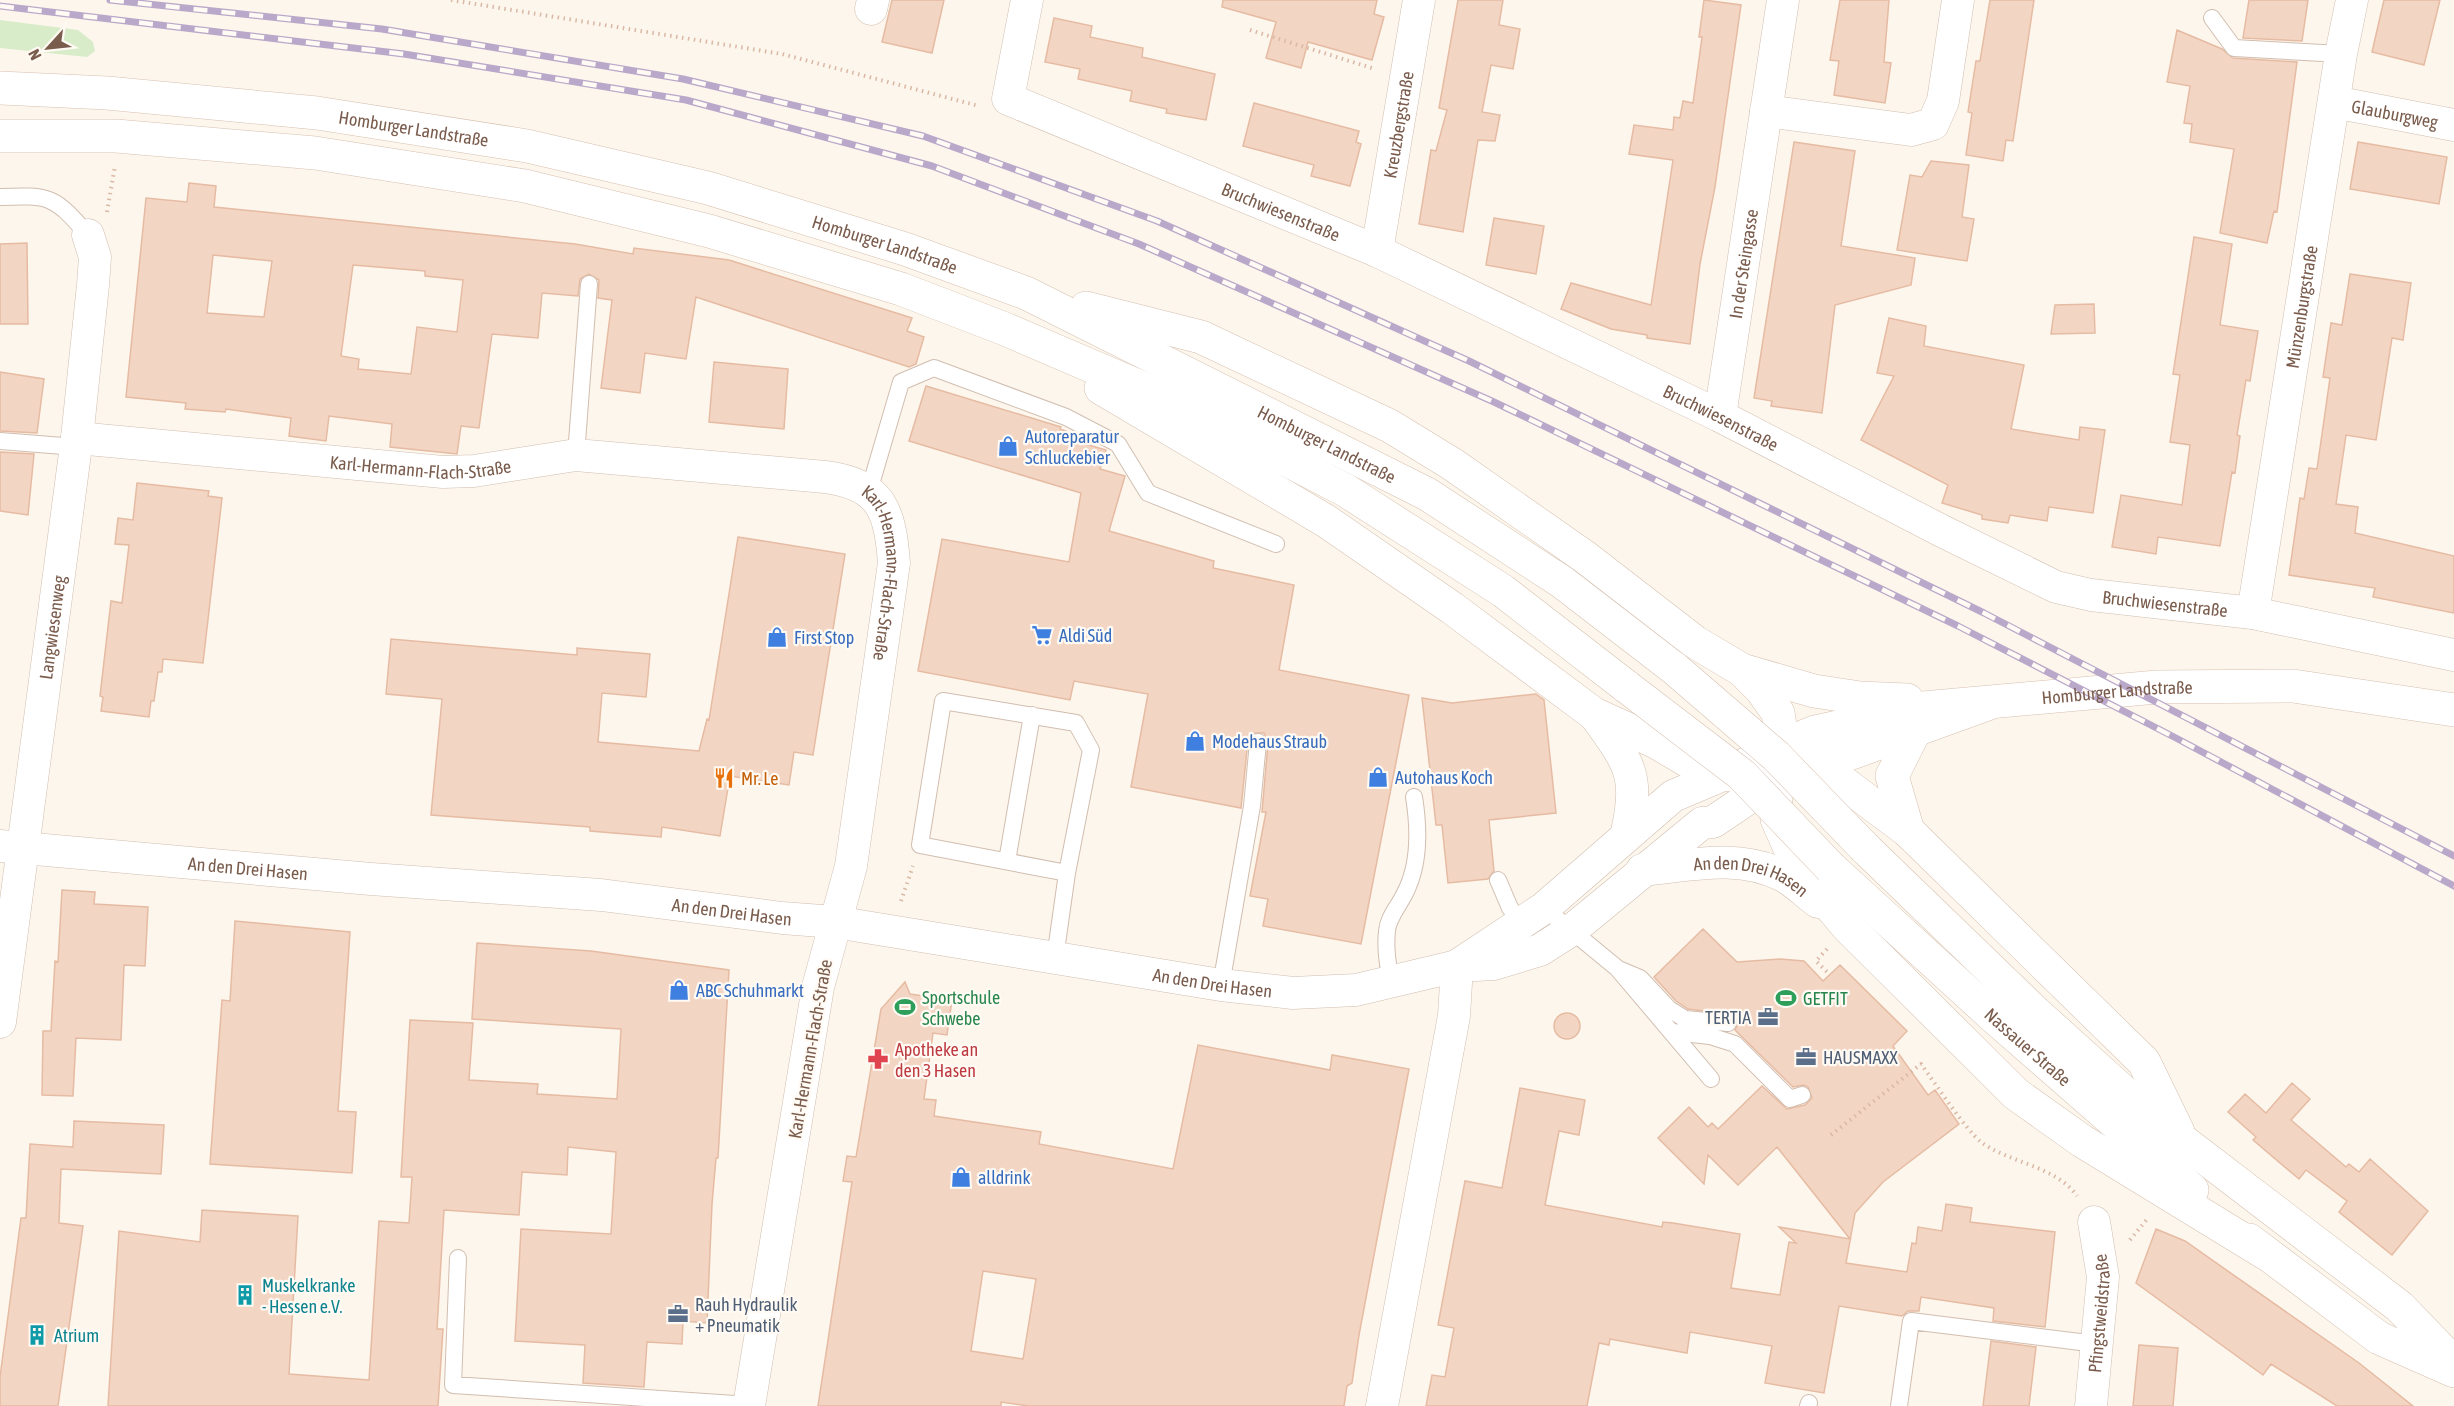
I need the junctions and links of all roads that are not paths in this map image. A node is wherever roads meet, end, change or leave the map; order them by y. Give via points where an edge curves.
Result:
1 (1027, 0) edge
2 (1419, 0) edge
3 (1783, 0) edge
4 (1958, 0) edge
5 (2352, 0) edge
6 (2212, 18) dead end
7 (2341, 54) junction
8 (0, 88) edge
9 (2334, 102) junction
10 (1766, 111) junction
11 (2454, 125) edge
12 (0, 136) edge
13 (0, 196) edge
14 (88, 235) joint
15 (1377, 251) junction
16 (589, 284) dead end
17 (1026, 293) junction
18 (1005, 329) junction
19 (1720, 416) junction
20 (0, 441) edge
21 (77, 443) junction
22 (576, 455) junction
23 (869, 491) junction
24 (1276, 544) dead end
25 (2253, 613) junction
26 (2454, 654) edge
27 (1675, 669) joint
28 (1742, 670) junction
29 (1628, 687) joint
30 (1990, 703) junction
31 (2454, 710) edge
32 (1594, 714) junction
33 (1032, 715) junction
34 (1914, 732) junction
35 (1257, 742) dead end
36 (1783, 745) junction
37 (1823, 762) junction
38 (1725, 774) junction
39 (1774, 782) junction
40 (1414, 797) dead end
41 (1908, 831) junction
42 (1626, 836) junction
43 (12, 847) edge
44 (1007, 861) junction
45 (1642, 870) junction
46 (1068, 873) junction
47 (1498, 880) dead end
48 (1533, 916) junction
49 (835, 922) junction
50 (1572, 929) junction
51 (1841, 934) junction
52 (4, 942) edge
53 (1540, 950) junction
54 (1055, 957) junction
55 (1457, 966) junction
56 (1617, 968) junction
57 (1391, 982) junction
58 (1221, 985) junction
59 (0, 1022) edge
60 (1728, 1023) dead end
61 (1674, 1032) junction
62 (1711, 1078) dead end
63 (1802, 1095) dead end
64 (2183, 1141) junction
65 (2094, 1222) road end
66 (2265, 1253) junction
67 (458, 1258) dead end
68 (2096, 1344) junction
69 (2454, 1363) edge
70 (2454, 1371) edge
71 (749, 1405) edge
72 (1383, 1406) edge
73 (1899, 1406) edge
74 (2091, 1406) edge

1 - 15 street, Bruchwiesenstraße via 1008,99
2 - 15 street, Kreuzbergstraße
3 - 10 street, In der Steingasse
4 - 10 street via 1943,101 1933,124 1911,130
5 - 7 street, Münzenburgstraße
6 - 7 lane via 2234,48
7 - 9 street, Münzenburgstraße
8 - 17 main road, Homburger Landstraße via 107,93 317,113 527,146 708,188 905,249
9 - 11 street, Glauburgweg
9 - 25 street, Münzenburgstraße
10 - 19 street, In der Steingasse
12 - 18 main road, Homburger Landstraße via 116,136 315,153 525,186 720,234 901,289
13 - 14 lane via 42,195 66,210
14 - 21 street, Langwiesenweg via 95,257
15 - 19 street, Bruchwiesenstraße
16 - 22 lane
17 - 27 main road, Homburger Landstraße via 1427,494 1563,582
17 - 28 main road via 1201,337 1390,426 1452,464 1585,557 1695,642
18 - 29 main road, Homburger Landstraße via 1175,402 1345,490 1503,591
18 - 32 main road via 1326,521 1452,608
19 - 25 street, Bruchwiesenstraße via 2056,587 2091,595
20 - 21 lane
21 - 22 street, Karl-Hermann-Flach-Straße via 443,472
21 - 43 street, Langwiesenweg
22 - 23 street, Karl-Hermann-Flach-Straße via 850,480
23 - 24 lane via 901,382 934,368 1066,417 1118,444 1149,493
23 - 49 street, Karl-Hermann-Flach-Straße via 886,512 894,563 851,866
25 - 26 street, Bruchwiesenstraße
27 - 64 main road, Nassauer Straße, bridge via 1776,756 2036,1013
28 - 30 main road via 1814,691 1860,698
28 - 36 main road via 1778,713
29 - 66 main road, Nassauer Straße, bridge via 1742,776 1831,868 2011,1032
30 - 31 main road, Homburger Landstraße via 2157,687 2293,686
30 - 34 main road
30 - 36 main road, Homburger Landstraße via 1923,708 1815,732
32 - 38 main road via 1695,765
32 - 42 street via 1626,759 1631,778 1634,802
33 - 44 lane
33 - 44 lane via 943,701 920,845
33 - 46 lane via 1076,723 1091,750
34 - 37 main road
34 - 41 main road via 1892,776
35 - 58 lane via 1252,806
36 - 37 main road
36 - 38 street, An den Drei Hasen
36 - 39 main road
37 - 39 main road
37 - 41 main road via 1841,781
38 - 39 main road
38 - 42 street, An den Drei Hasen via 1673,796
39 - 45 street, An den Drei Hasen via 1713,822 1702,823
39 - 51 main road via 1777,819 1799,869
40 - 57 lane via 1418,846 1406,892 1387,929 1386,958
41 - 64 main road via 2144,1062
42 - 48 street, An den Drei Hasen
43 - 49 street, An den Drei Hasen via 601,895
43 - 52 street, Langwiesenweg
44 - 46 lane
45 - 50 street, An den Drei Hasen
45 - 51 street, An den Drei Hasen via 1723,861 1755,864 1786,877
46 - 54 lane
47 - 48 lane via 1510,908
48 - 50 lane
48 - 53 lane
48 - 55 street, An den Drei Hasen
49 - 54 street, An den Drei Hasen
49 - 71 street, Karl-Hermann-Flach-Straße via 818,987
50 - 53 street, An den Drei Hasen
50 - 56 lane
51 - 66 main road via 2016,1094 2082,1141
52 - 59 street, Langwiesenweg
53 - 55 street, An den Drei Hasen via 1494,964
54 - 58 street, An den Drei Hasen
55 - 57 street, An den Drei Hasen
55 - 72 street via 1454,1016
56 - 60 lane via 1640,978 1669,1009 1685,1019
56 - 61 lane
57 - 58 street, An den Drei Hasen via 1356,990 1293,993
61 - 62 lane
61 - 63 lane via 1710,1036 1735,1044 1790,1099
64 - 69 main road, Nassauer Straße via 2400,1307
65 - 68 street, Pfingstweidstraße via 2103,1277
66 - 70 main road, Nassauer Straße via 2379,1338
67 - 71 lane via 453,1385
68 - 73 lane via 1911,1321
68 - 74 street, Pfingstweidstraße

